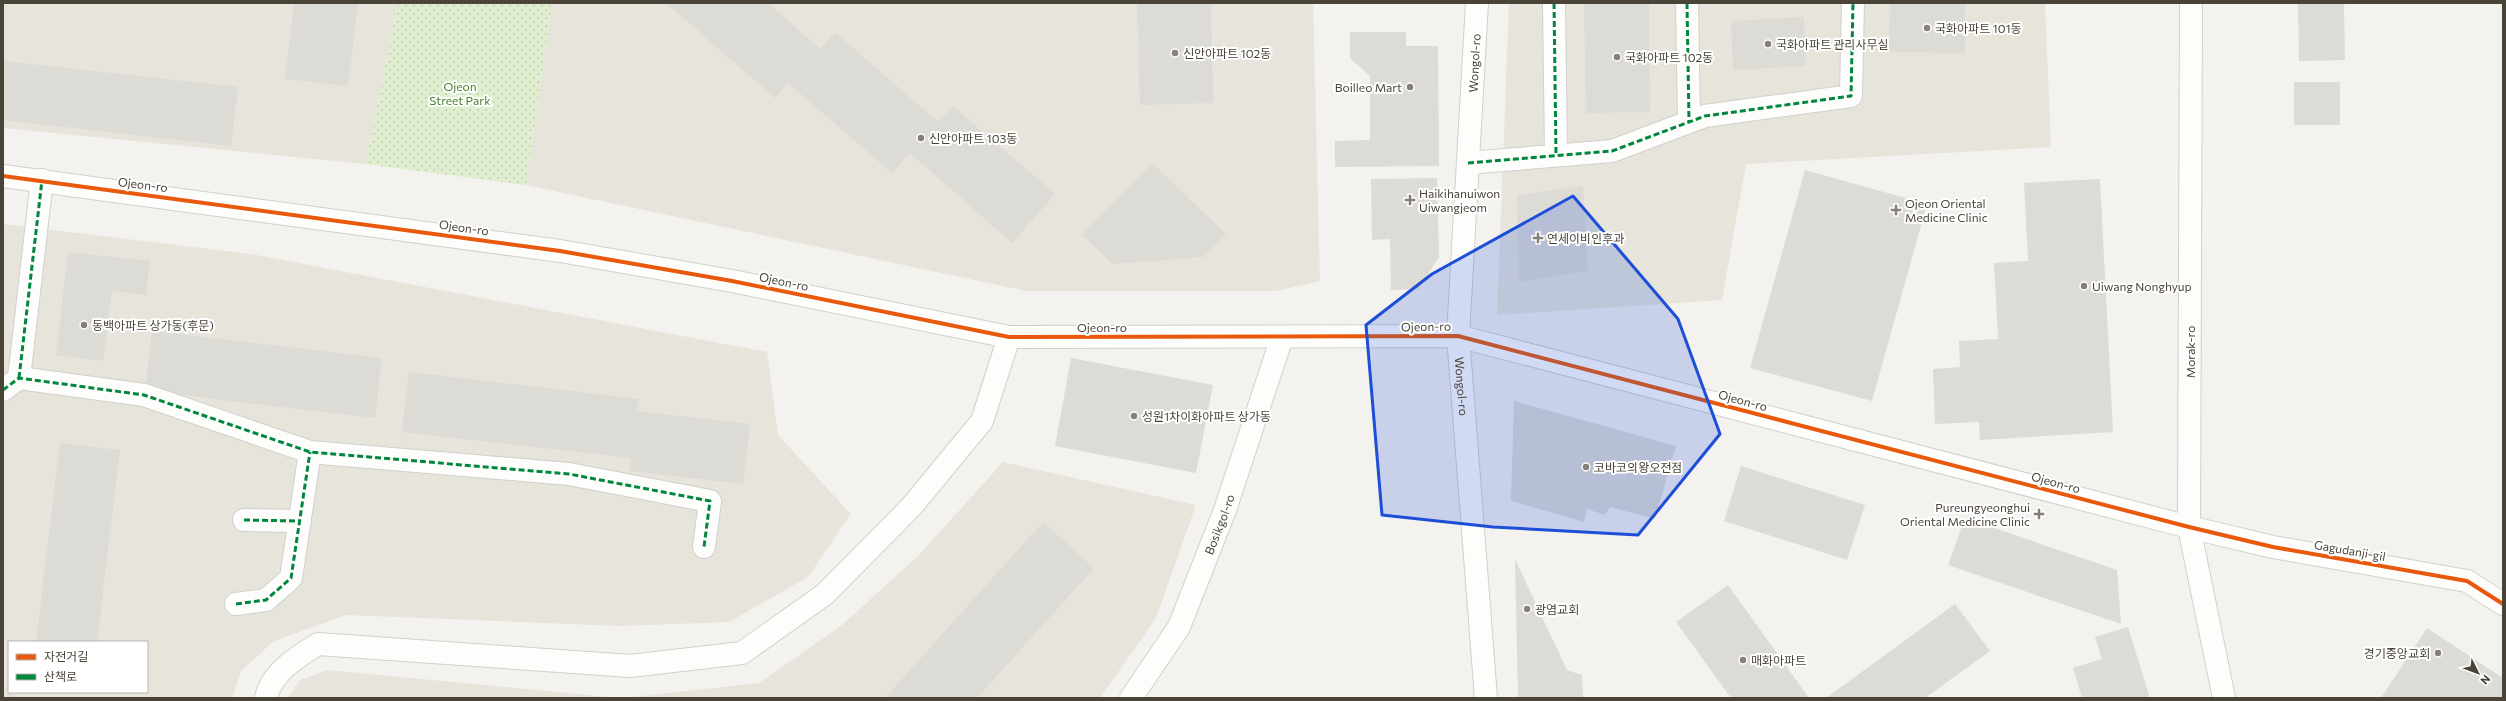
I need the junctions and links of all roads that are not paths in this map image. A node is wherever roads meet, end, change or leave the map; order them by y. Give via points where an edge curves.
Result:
1 (1477, 3) edge
2 (1554, 3) edge
3 (1687, 3) edge
4 (1853, 3) edge
5 (2191, 3) edge
6 (1689, 121) junction
7 (1556, 155) junction
8 (1468, 163) junction
9 (3, 176) edge
10 (42, 180) junction
11 (1458, 336) junction
12 (1009, 337) junction
13 (1282, 337) junction
14 (11, 384) edge
15 (310, 452) junction
16 (244, 520) dead end
17 (300, 521) junction
18 (2189, 527) junction
19 (704, 547) dead end
20 (236, 604) dead end
21 (2503, 604) edge
22 (266, 698) edge
23 (1130, 698) edge
24 (1486, 698) edge
25 (2224, 698) edge

1 - 8 street, Wongol-ro
2 - 7 street
3 - 6 street
4 - 6 street via 1851,96 1705,116
5 - 18 street, Morak-ro
6 - 7 street via 1612,151
7 - 8 street
8 - 11 street, Wongol-ro
9 - 10 street, Ojeon-ro
10 - 12 street, Ojeon-ro via 560,251 732,281
10 - 14 street
11 - 13 street, Ojeon-ro
11 - 18 street, Ojeon-ro
11 - 24 street, Wongol-ro
12 - 13 street, Ojeon-ro
12 - 22 street via 982,421 912,506 824,594 742,653 630,666 318,644 293,659 268,686
13 - 23 street, Bosikgol-ro via 1225,510 1179,627
14 - 15 street via 144,395
15 - 17 street
15 - 19 street via 569,474 710,501
16 - 17 street
17 - 20 street via 291,578 266,600
18 - 21 street, Gagudanji-gil via 2273,547 2467,581
18 - 25 street, Morak-ro

